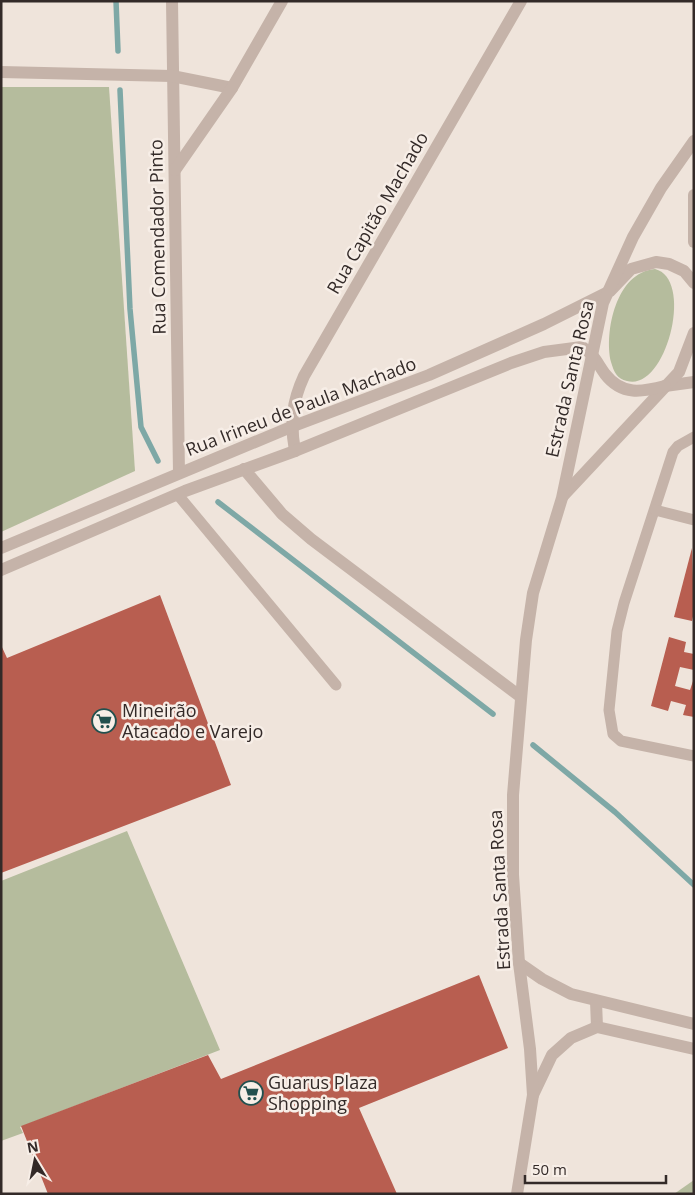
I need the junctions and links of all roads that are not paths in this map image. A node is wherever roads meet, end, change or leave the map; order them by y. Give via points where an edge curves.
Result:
1 (172, 1) edge
2 (282, 1) edge
3 (521, 1) edge
4 (1, 72) edge
5 (172, 76) junction
6 (232, 88) junction
7 (694, 141) edge
8 (175, 170) junction
9 (694, 195) edge
10 (694, 242) edge
11 (694, 283) edge
12 (610, 291) junction
13 (694, 334) edge
14 (594, 355) junction
15 (694, 382) edge
16 (666, 386) junction
17 (291, 427) junction
18 (694, 437) edge
19 (295, 451) junction
20 (244, 469) junction
21 (179, 473) junction
22 (178, 495) junction
23 (562, 498) junction
24 (654, 510) junction
25 (694, 520) edge
26 (1, 548) edge
27 (1, 570) edge
28 (336, 685) dead end
29 (522, 697) junction
30 (694, 756) edge
31 (520, 963) junction
32 (596, 1001) junction
33 (694, 1024) edge
34 (597, 1027) junction
35 (694, 1049) edge
36 (533, 1095) junction
37 (517, 1194) edge

1 - 5 street, Rua Comendador Pinto
2 - 6 street
3 - 17 street, Rua Capitão Machado via 304,376 293,403
4 - 5 street
5 - 6 street
5 - 8 street, Rua Comendador Pinto
6 - 8 street
7 - 12 street, Estrada Santa Rosa via 661,188 633,237
8 - 21 street, Rua Comendador Pinto
9 - 10 street
11 - 12 street via 684,271 656,262 631,269
12 - 14 street, Estrada Santa Rosa via 603,302
12 - 17 street, Rua Irineu de Paula Machado via 429,375
13 - 16 street, Estrada Santa Rosa via 679,372
14 - 16 street via 606,375 627,391 640,392
14 - 19 street, Rua Irineu de Paula Machado via 577,347 544,352
14 - 23 street, Estrada Santa Rosa
15 - 16 street
16 - 23 street, Estrada Santa Rosa
17 - 19 street, Rua Capitão Machado
17 - 21 street, Rua Irineu de Paula Machado
18 - 24 lane via 673,452
19 - 20 street, Rua Irineu de Paula Machado
20 - 22 street, Rua Irineu de Paula Machado
20 - 29 street via 282,514 311,539
21 - 26 street, Rua Irineu de Paula Machado
22 - 27 street, Rua Irineu de Paula Machado
22 - 28 lane
23 - 29 street, Estrada Santa Rosa via 533,593
24 - 25 lane
24 - 30 lane via 617,631 610,724 613,734 621,741
29 - 31 street, Estrada Santa Rosa via 513,795 513,875
31 - 32 street via 542,980 571,994
31 - 36 street, Estrada Santa Rosa
32 - 33 street
32 - 34 street
34 - 35 street
34 - 36 street via 571,1038 552,1055
36 - 37 street, Estrada Santa Rosa

